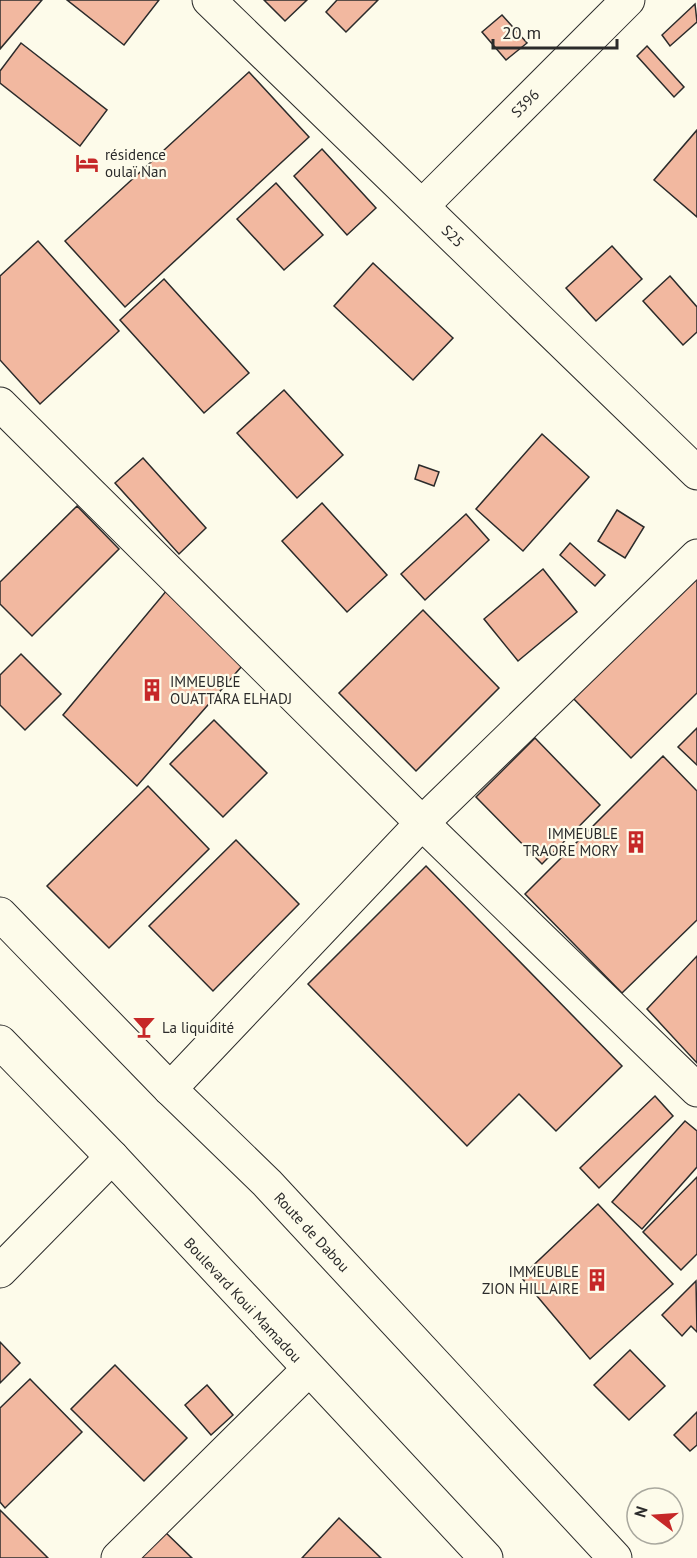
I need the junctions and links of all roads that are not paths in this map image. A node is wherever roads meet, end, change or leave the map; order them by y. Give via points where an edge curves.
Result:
1 (209, 0) edge
2 (627, 0) edge
3 (422, 206) junction
4 (0, 404) edge
5 (697, 473) edge
6 (697, 556) edge
7 (422, 823) junction
8 (0, 914) edge
9 (0, 1042) edge
10 (170, 1089) junction
11 (697, 1090) edge
12 (112, 1157) junction
13 (0, 1271) edge
14 (308, 1370) junction
15 (118, 1558) edge
16 (486, 1558) edge
17 (615, 1558) edge

1 - 3 street, S25
2 - 3 street, S396
3 - 5 street, S25
4 - 7 street
6 - 7 street
7 - 10 street
7 - 11 street
8 - 10 street, Route de Dabou
9 - 12 street, Boulevard Koui Mamadou
10 - 17 street, Route de Dabou via 267,1183
12 - 13 street
12 - 14 street, Boulevard Koui Mamadou
14 - 15 street
14 - 16 street, Boulevard Koui Mamadou

